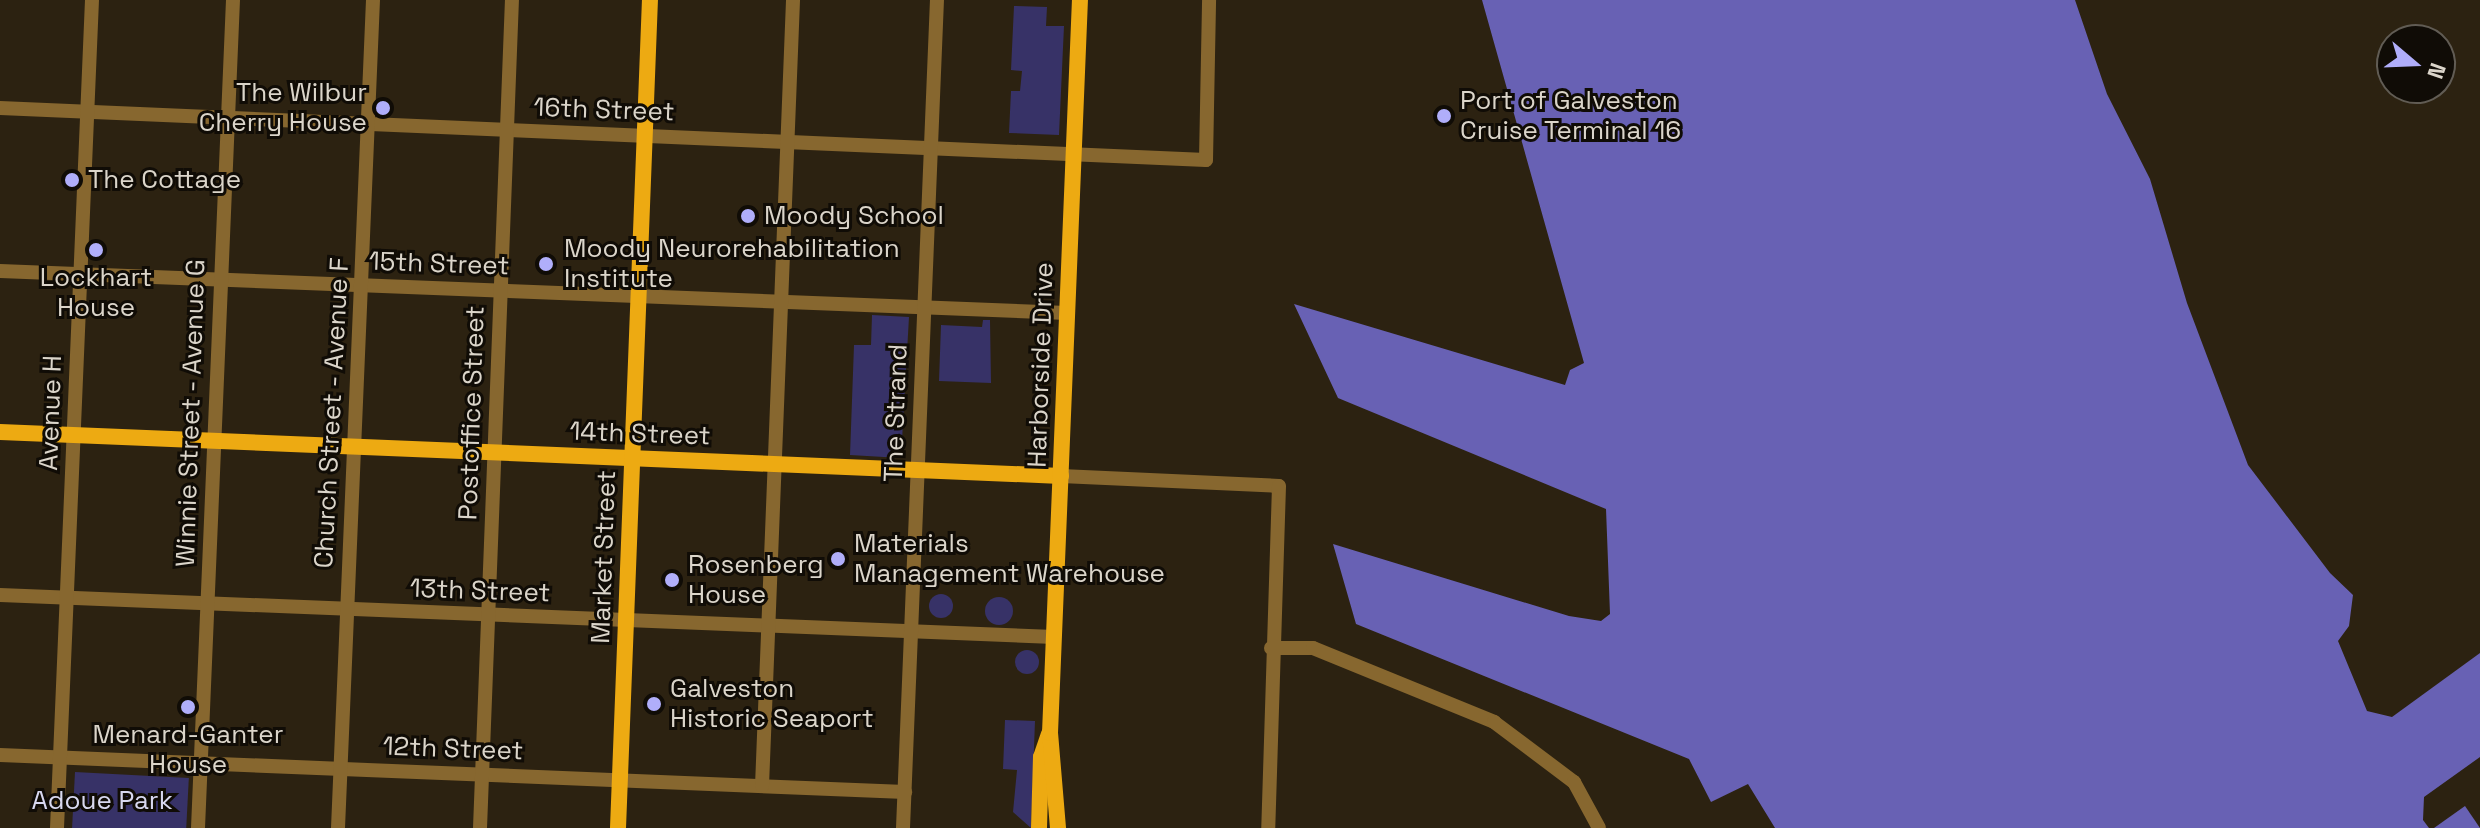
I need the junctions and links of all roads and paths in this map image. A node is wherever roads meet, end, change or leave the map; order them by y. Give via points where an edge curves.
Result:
1 (92, 0) edge
2 (233, 0) edge
3 (373, 0) edge
4 (512, 0) edge
5 (650, 0) edge
6 (793, 0) edge
7 (937, 0) edge
8 (1080, 0) edge
9 (1209, 0) edge
10 (0, 108) edge
11 (88, 112) junction
12 (228, 118) junction
13 (368, 123) junction
14 (509, 130) junction
15 (644, 135) junction
16 (787, 141) junction
17 (931, 147) junction
18 (1074, 154) junction
19 (0, 271) edge
20 (80, 274) junction
21 (221, 279) junction
22 (363, 285) junction
23 (501, 291) junction
24 (638, 296) junction
25 (782, 301) junction
26 (925, 307) junction
27 (1067, 313) junction
28 (0, 432) edge
29 (74, 435) junction
30 (214, 441) junction
31 (354, 447) junction
32 (494, 452) junction
33 (632, 457) junction
34 (775, 463) junction
35 (918, 469) junction
36 (1061, 476) junction
37 (0, 595) edge
38 (67, 598) junction
39 (207, 604) junction
40 (347, 610) junction
41 (489, 612) junction
42 (626, 621) junction
43 (769, 626) junction
44 (911, 631) junction
45 (1054, 637) junction
46 (1271, 648) junction
47 (1050, 733) junction
48 (0, 755) edge
49 (61, 758) junction
50 (201, 763) junction
51 (341, 769) junction
52 (482, 775) junction
53 (619, 780) junction
54 (762, 786) junction
55 (905, 792) junction
56 (57, 828) edge
57 (198, 828) edge
58 (338, 828) edge
59 (480, 828) edge
60 (618, 828) edge
61 (903, 828) edge
62 (1039, 828) edge
63 (1058, 828) edge
64 (1268, 828) edge
65 (1599, 828) edge

1 - 11 street, Avenue H
2 - 12 street, Winnie Street - Avenue G
3 - 13 street, Church Street - Avenue F
4 - 14 street, Postoffice Street
5 - 15 main road, Market Street
6 - 16 street
7 - 17 street, The Strand
8 - 18 main road, Harborside Drive
9 - 18 street, 16th Street via 1206,160
10 - 11 street, 16th Street
11 - 12 street, 16th Street
11 - 20 street, Avenue H
12 - 13 street, 16th Street
12 - 21 street, Winnie Street - Avenue G
13 - 14 street, 16th Street
13 - 22 street, Church Street - Avenue F
14 - 15 street, 16th Street
14 - 23 street, Postoffice Street
15 - 16 street, 16th Street
15 - 24 main road, Market Street
16 - 17 street, 16th Street
16 - 25 street
17 - 18 street, 16th Street
17 - 26 street, The Strand
18 - 27 main road, Harborside Drive
19 - 20 street, 15th Street
20 - 21 street, 15th Street
20 - 29 street, Avenue H
21 - 22 street, 15th Street
21 - 30 street, Winnie Street - Avenue G
22 - 23 street, 15th Street
22 - 31 street, Church Street - Avenue F
23 - 24 street, 15th Street
23 - 32 street, Postoffice Street
24 - 25 street, 15th Street
24 - 33 main road, Market Street
25 - 26 street, 15th Street
25 - 34 street
26 - 27 street, 15th Street
26 - 35 street, The Strand
27 - 36 main road, Harborside Drive
28 - 29 main road, 14th Street
29 - 30 main road, 14th Street
29 - 38 street, Avenue H
30 - 31 main road, 14th Street
30 - 39 street, Winnie Street - Avenue G
31 - 32 main road, 14th Street
31 - 40 street, Church Street - Avenue F
32 - 33 main road, 14th Street
32 - 41 street, Postoffice Street
33 - 34 main road, 14th Street
33 - 42 main road, Market Street
34 - 35 main road, 14th Street
34 - 43 street
35 - 36 main road, 14th Street
35 - 44 street, The Strand
36 - 45 main road, Harborside Drive
36 - 46 street, 14th Street via 1279,486
37 - 38 street, 13th Street
38 - 39 street, 13th Street
38 - 49 street, Avenue H
39 - 40 street, 13th Street
39 - 50 street, Winnie Street - Avenue G
40 - 41 street, 13th Street
40 - 51 street, Church Street - Avenue F
41 - 42 street, 13th Street
41 - 52 street, Postoffice Street
42 - 43 street, 13th Street
42 - 53 main road, Market Street
43 - 44 street, 13th Street
43 - 54 street
44 - 45 street, 13th Street
44 - 55 street, The Strand
45 - 47 main road, Harborside Drive
46 - 64 street
46 - 65 street via 1313,648 1494,722 1574,782
47 - 62 main road, Harborside Drive via 1041,757
47 - 63 main road, Harborside Drive
48 - 49 street, 12th Street
49 - 50 street, 12th Street
49 - 56 street, Avenue H
50 - 51 street, 12th Street
50 - 57 street, Winnie Street - Avenue G
51 - 52 street, 12th Street
51 - 58 street, Church Street - Avenue F
52 - 53 street, 12th Street
52 - 59 street, Postoffice Street
53 - 54 street, 12th Street
53 - 60 main road, Market Street
54 - 55 street, 12th Street
55 - 61 street, The Strand

